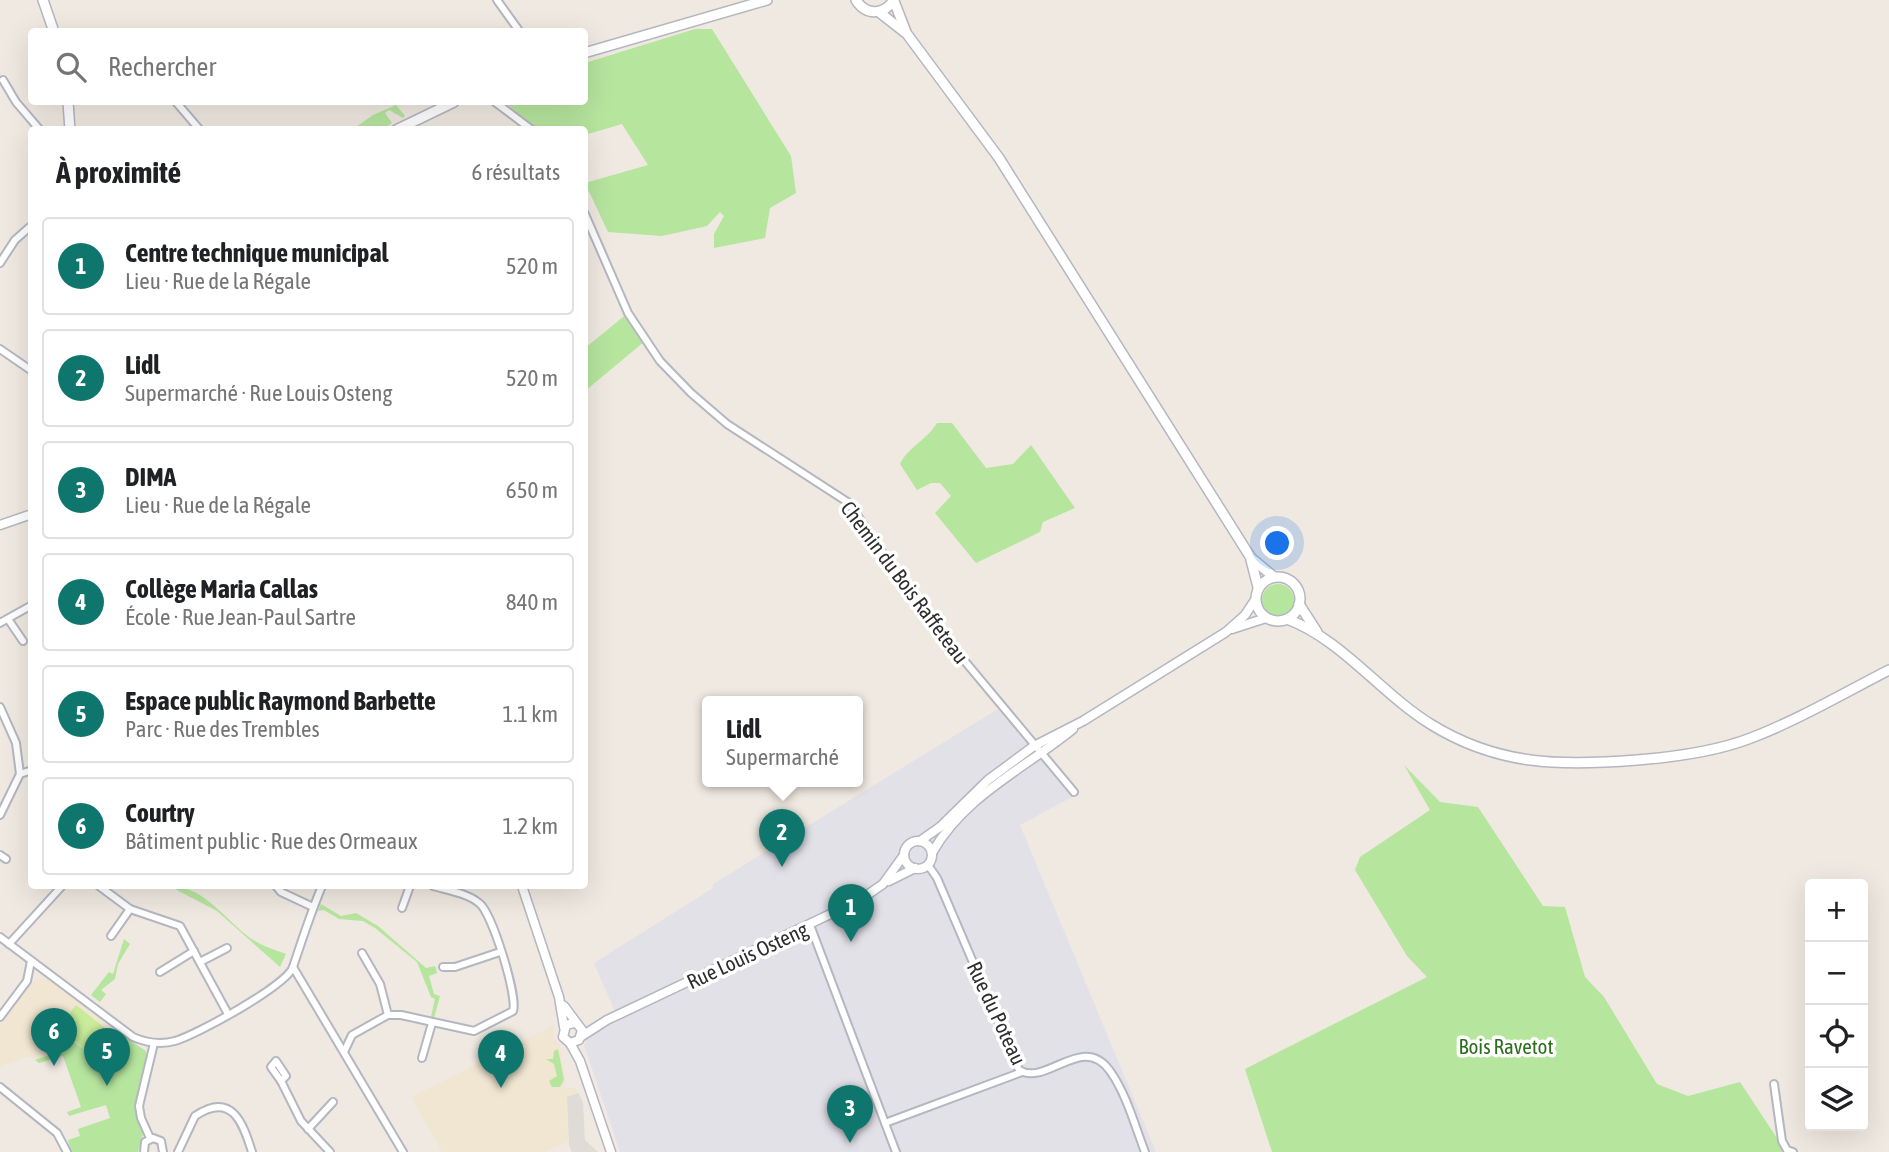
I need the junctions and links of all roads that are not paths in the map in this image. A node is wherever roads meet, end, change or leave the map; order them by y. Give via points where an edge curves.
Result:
1 (43, 0) edge
2 (497, 0) edge
3 (767, 0) edge
4 (846, 0) edge
5 (894, 0) edge
6 (857, 1) edge
7 (879, 12) junction
8 (53, 28) edge
9 (517, 28) edge
10 (907, 34) junction
11 (588, 52) edge
12 (3, 80) dead end
13 (68, 105) edge
14 (179, 105) edge
15 (448, 105) edge
16 (499, 105) edge
17 (37, 126) edge
18 (70, 126) edge
19 (197, 126) edge
20 (404, 126) edge
21 (527, 126) edge
22 (588, 221) edge
23 (28, 229) edge
24 (0, 263) edge
25 (0, 349) edge
26 (28, 368) edge
27 (28, 515) edge
28 (0, 525) edge
29 (1251, 558) junction
30 (1274, 577) junction
31 (1258, 587) junction
32 (1255, 600) junction
33 (1299, 604) junction
34 (28, 607) edge
35 (1266, 618) junction
36 (8, 619) junction
37 (1287, 619) junction
38 (0, 623) edge
39 (1226, 632) junction
40 (1318, 634) junction
41 (23, 642) dead end
42 (1889, 670) edge
43 (0, 707) edge
44 (1038, 749) junction
45 (28, 771) edge
46 (20, 774) junction
47 (1074, 792) dead end
48 (0, 815) edge
49 (920, 841) junction
50 (932, 853) junction
51 (904, 855) junction
52 (928, 864) junction
53 (915, 868) junction
54 (883, 884) junction
55 (59, 889) edge
56 (103, 889) edge
57 (278, 889) edge
58 (321, 889) edge
59 (409, 889) edge
60 (441, 889) edge
61 (523, 889) edge
62 (313, 907) junction
63 (402, 908) dead end
64 (130, 909) junction
65 (810, 925) junction
66 (111, 936) dead end
67 (0, 937) edge
68 (9, 944) junction
69 (227, 948) dead end
70 (194, 951) junction
71 (500, 952) junction
72 (362, 953) dead end
73 (32, 961) junction
74 (200, 962) junction
75 (293, 967) junction
76 (443, 967) dead end
77 (160, 972) dead end
78 (559, 997) junction
79 (228, 1014) junction
80 (388, 1015) junction
81 (0, 1017) edge
82 (607, 1020) junction
83 (432, 1023) junction
84 (576, 1024) junction
85 (564, 1027) junction
86 (333, 1035) junction
87 (352, 1035) junction
88 (577, 1040) junction
89 (153, 1043) junction
90 (344, 1052) junction
91 (422, 1058) dead end
92 (1022, 1072) junction
93 (281, 1081) dead end
94 (1774, 1084) dead end
95 (0, 1087) edge
96 (333, 1102) dead end
97 (884, 1123) junction
98 (308, 1129) junction
99 (150, 1138) junction
100 (63, 1141) junction
101 (165, 1151) edge
102 (60, 1152) edge
103 (66, 1152) edge
104 (144, 1152) edge
105 (178, 1152) edge
106 (252, 1152) edge
107 (330, 1152) edge
108 (403, 1152) edge
109 (611, 1152) edge
110 (895, 1152) edge
111 (1145, 1152) edge
112 (1793, 1152) edge

1 - 8 main road
2 - 9 street
3 - 11 main road
4 - 6 main road
5 - 7 main road
5 - 10 main road
6 - 7 main road via 867,10
7 - 10 main road
10 - 29 main road via 999,158
12 - 17 street
13 - 18 main road
14 - 19 street
15 - 20 main road
16 - 21 street
22 - 44 street, Chemin du Bois Raffeteau via 628,313 660,361 727,424 849,503 910,595
23 - 24 street
25 - 26 street
27 - 28 street
29 - 30 main road
29 - 31 main road
30 - 31 main road
30 - 33 main road via 1295,585
31 - 32 main road
32 - 35 main road
32 - 39 street
33 - 37 main road
33 - 40 main road
34 - 36 street
35 - 37 main road
35 - 39 street
36 - 38 street
36 - 41 street
37 - 40 main road
39 - 44 street
40 - 42 main road via 1408,710 1443,732 1490,752 1554,764 1653,758 1734,744
43 - 46 street via 16,743
44 - 47 street, Chemin du Bois Raffeteau
44 - 49 street via 988,780
44 - 50 street via 979,798
45 - 46 street
46 - 48 street
49 - 50 street via 928,844
49 - 51 street via 909,844
50 - 52 street
51 - 53 street
51 - 54 street, Rue Louis Osteng
52 - 53 street
52 - 92 street, Rue du Poteau
53 - 54 street, Rue Louis Osteng
54 - 65 street, Rue Louis Osteng
55 - 68 street
56 - 64 street
57 - 62 street
58 - 62 street
59 - 63 street
60 - 71 street via 480,903
61 - 78 street
62 - 75 street
64 - 66 street
64 - 70 street via 177,923
65 - 82 street, Rue Louis Osteng
65 - 97 street
67 - 68 street
68 - 73 street
69 - 74 street
70 - 74 street
70 - 77 street
71 - 76 street
71 - 83 street via 515,999 510,1015 474,1031
72 - 80 street via 380,984
73 - 81 street via 27,981
73 - 89 street via 129,1034
74 - 79 street
75 - 79 street via 271,990
75 - 86 street
78 - 84 street
78 - 85 street
79 - 89 street via 180,1040
80 - 83 street
80 - 87 street
82 - 84 street, Rue Louis Osteng
82 - 88 street, Rue Louis Osteng
83 - 91 street
84 - 85 street, Rue Louis Osteng
84 - 88 street
85 - 88 street via 563,1037
86 - 87 street
86 - 90 street
87 - 90 street
88 - 109 street
89 - 99 street via 139,1106
90 - 108 street
92 - 97 street
92 - 111 street, Rue du Poteau via 1035,1073 1083,1057 1103,1063 1113,1074
93 - 98 street
94 - 112 street via 1782,1141
95 - 100 street
96 - 98 street
97 - 110 street
98 - 107 street
99 - 101 street via 159,1139
99 - 104 street
100 - 102 street
100 - 103 street
105 - 106 street via 195,1116 216,1108 228,1109 240,1118

